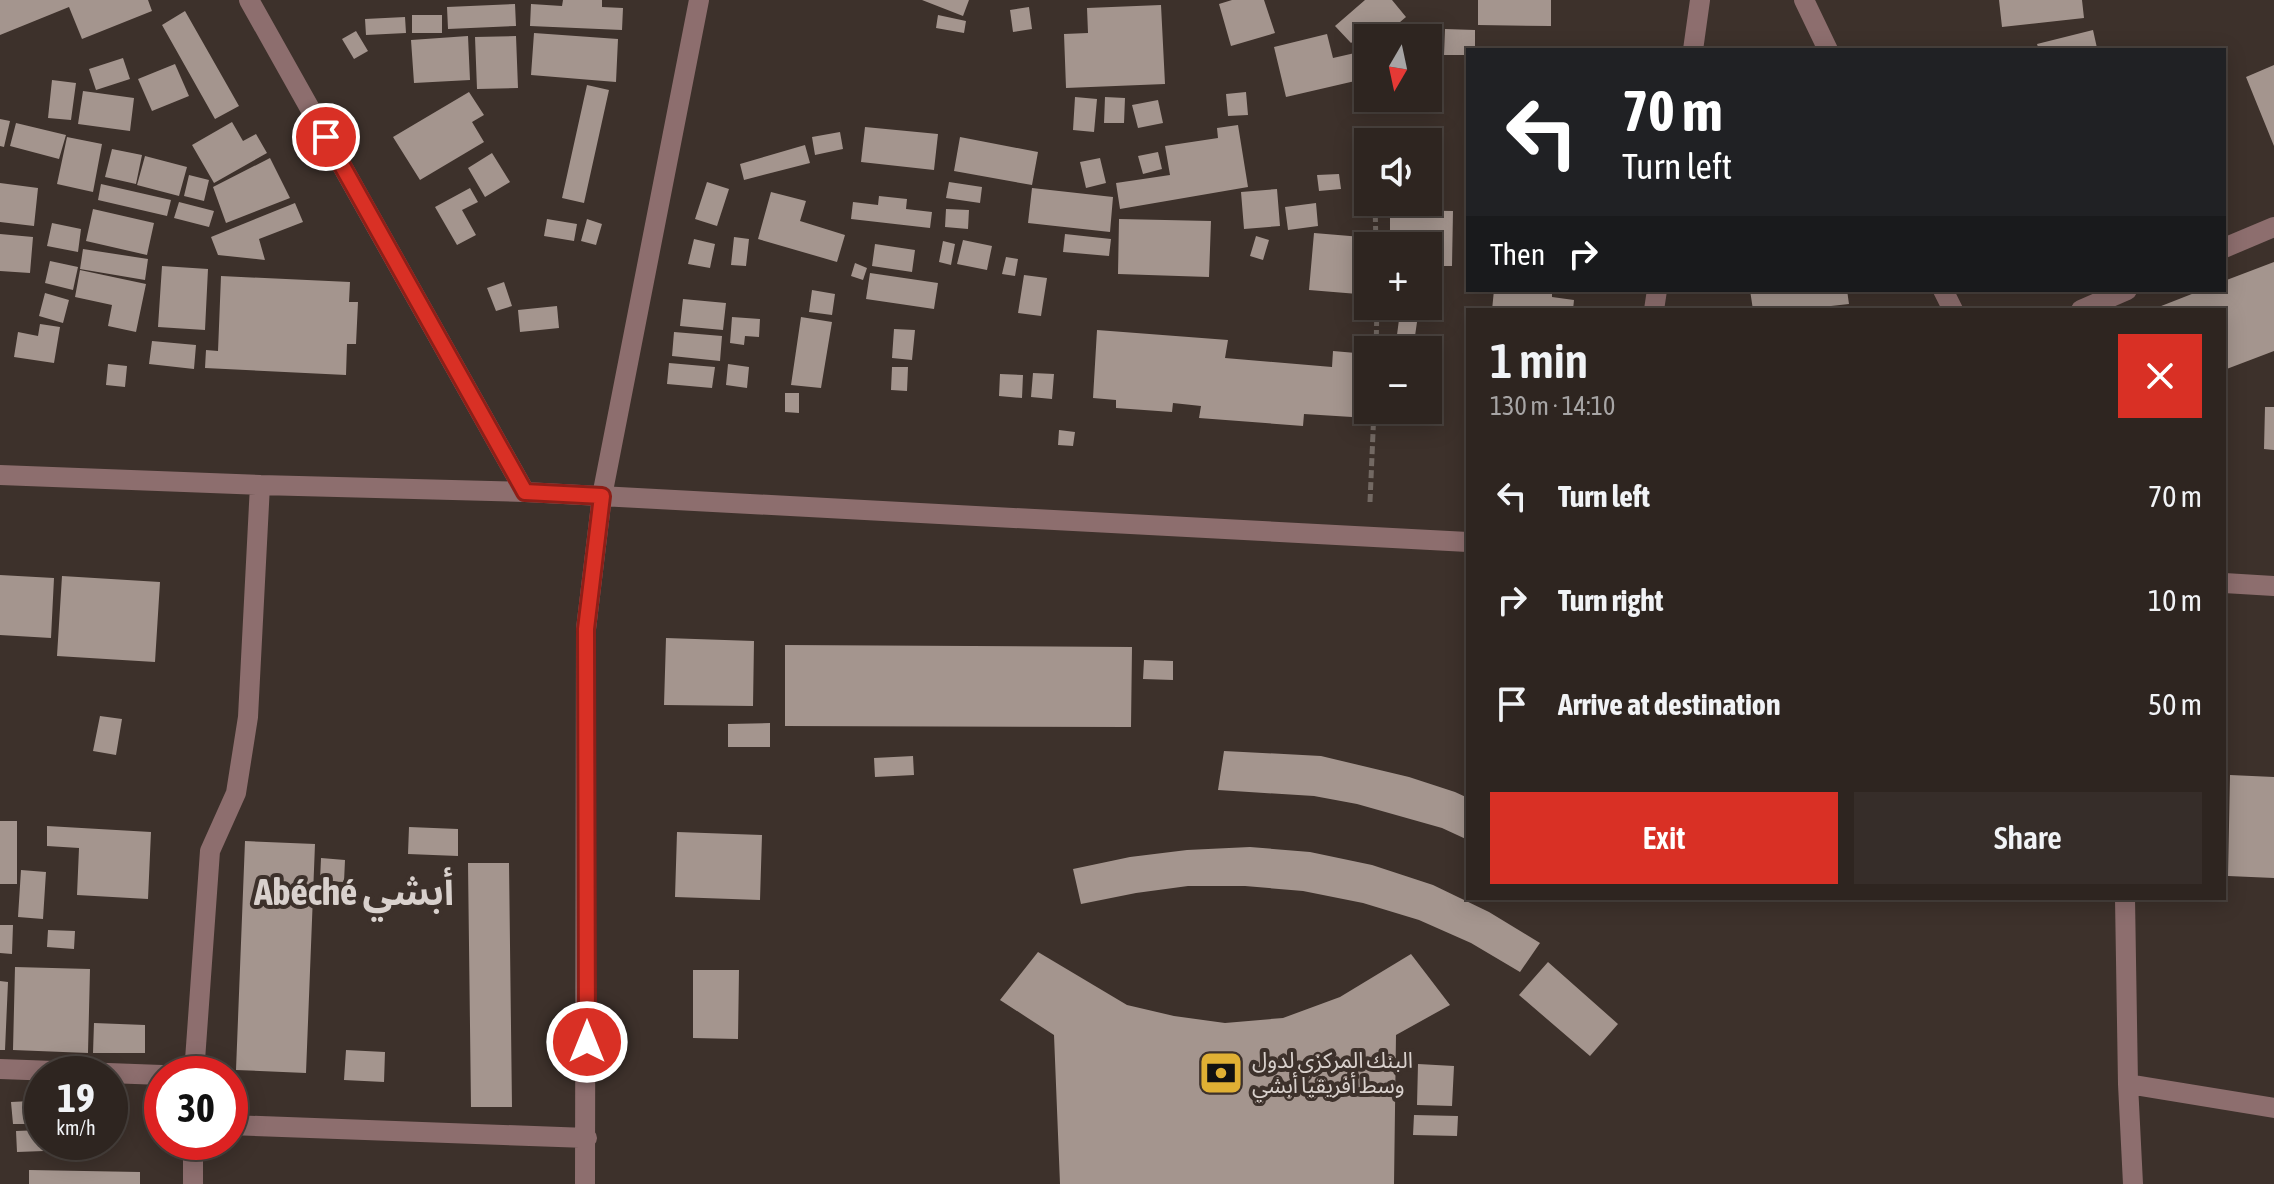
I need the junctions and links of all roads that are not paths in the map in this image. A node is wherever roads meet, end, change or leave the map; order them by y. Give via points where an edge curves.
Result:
1 (249, 0) edge
2 (699, 0) edge
3 (1700, 0) edge
4 (1804, 0) edge
5 (1693, 48) edge
6 (1827, 48) edge
7 (2274, 227) edge
8 (2226, 247) edge
9 (2122, 292) edge
10 (2086, 308) edge
11 (0, 475) edge
12 (260, 485) junction
13 (525, 492) junction
14 (602, 496) junction
15 (1466, 542) edge
16 (2226, 583) edge
17 (2274, 586) edge
18 (2125, 900) edge
19 (195, 1056) edge
20 (0, 1069) edge
21 (144, 1074) edge
22 (2128, 1084) junction
23 (2274, 1108) edge
24 (248, 1126) edge
25 (587, 1138) junction
26 (193, 1160) edge
27 (193, 1184) edge
28 (585, 1184) edge
29 (2133, 1184) edge

1 - 13 street
2 - 14 street
3 - 5 street
4 - 6 street
7 - 8 street
9 - 10 street
11 - 12 street
12 - 13 street
12 - 19 street via 248,717 236,793 210,851
13 - 14 street
14 - 15 street
14 - 25 street via 586,629
16 - 17 street
18 - 22 street
20 - 21 street
22 - 23 street
22 - 29 street
24 - 25 street
25 - 28 street
26 - 27 street

